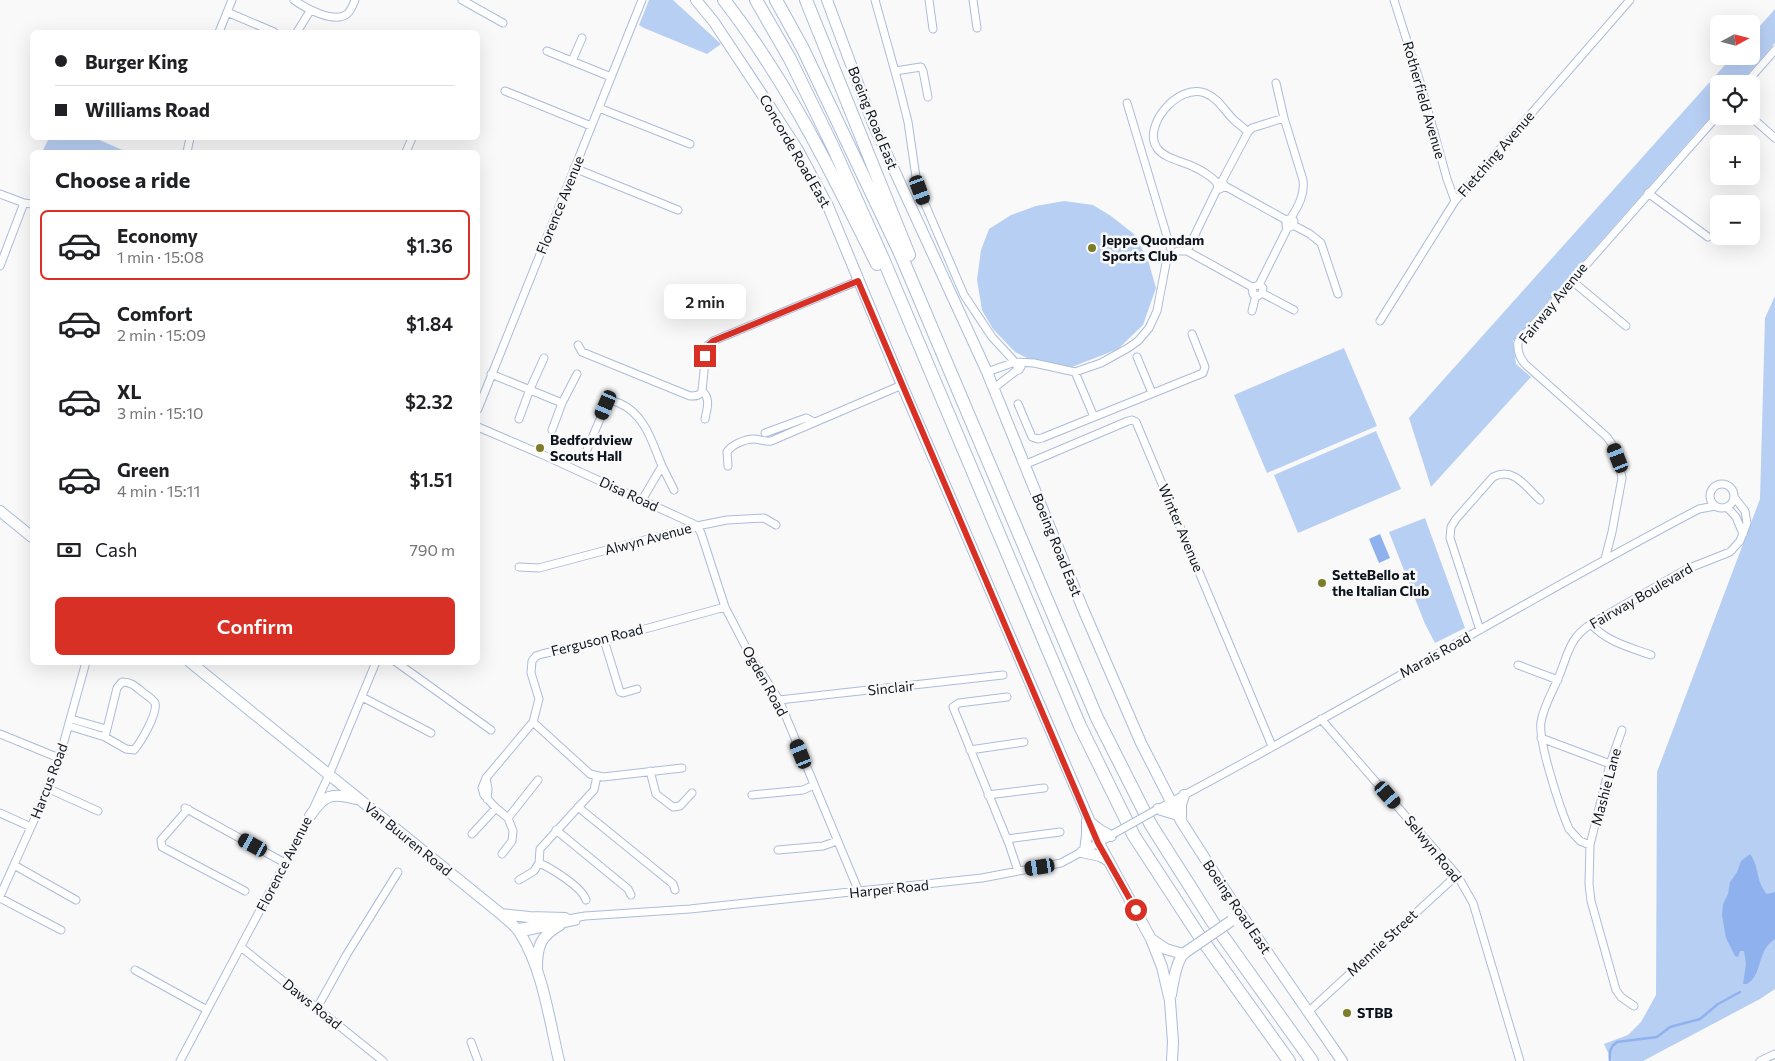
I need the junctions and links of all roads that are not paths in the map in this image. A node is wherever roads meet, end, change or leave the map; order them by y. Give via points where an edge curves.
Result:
1 (232, 0) edge
2 (294, 0) edge
3 (354, 0) edge
4 (462, 0) edge
5 (642, 0) edge
6 (696, 0) edge
7 (724, 0) edge
8 (756, 0) edge
9 (776, 0) edge
10 (806, 0) edge
11 (827, 0) edge
12 (877, 0) edge
13 (929, 0) edge
14 (973, 0) edge
15 (1394, 0) edge
16 (1630, 0) edge
17 (1623, 3) edge
18 (310, 11) junction
19 (227, 12) junction
20 (504, 23) dead end
21 (978, 28) dead end
22 (933, 29) dead end
23 (220, 30) edge
24 (269, 30) edge
25 (298, 30) edge
26 (582, 38) dead end
27 (1775, 50) edge
28 (547, 51) dead end
29 (572, 62) junction
30 (895, 71) junction
31 (1753, 75) edge
32 (611, 77) junction
33 (1276, 83) dead end
34 (505, 90) dead end
35 (928, 97) dead end
36 (1127, 103) dead end
37 (599, 108) junction
38 (1284, 118) junction
39 (1710, 124) edge
40 (1760, 125) edge
41 (591, 126) junction
42 (1248, 132) junction
43 (1775, 138) edge
44 (690, 144) dead end
45 (574, 168) junction
46 (1221, 184) junction
47 (1648, 193) junction
48 (0, 194) edge
49 (1455, 200) junction
50 (24, 203) junction
51 (30, 204) edge
52 (678, 210) dead end
53 (1290, 223) junction
54 (1708, 237) dead end
55 (1187, 251) junction
56 (1172, 253) junction
57 (0, 266) edge
58 (1571, 280) junction
59 (858, 281) junction
60 (1256, 286) junction
61 (1259, 294) junction
62 (1338, 294) dead end
63 (1294, 310) dead end
64 (1252, 311) dead end
65 (1380, 321) dead end
66 (1626, 326) dead end
67 (1192, 334) dead end
68 (578, 345) dead end
69 (944, 356) junction
70 (1137, 357) dead end
71 (544, 358) dead end
72 (1015, 362) junction
73 (1025, 363) junction
74 (1019, 370) junction
75 (987, 372) junction
76 (1075, 372) junction
77 (491, 374) junction
78 (577, 374) dead end
79 (902, 385) junction
80 (994, 388) junction
81 (530, 389) junction
82 (702, 391) junction
83 (1152, 393) junction
84 (943, 402) junction
85 (562, 403) junction
86 (480, 404) edge
87 (1018, 404) dead end
88 (1094, 417) junction
89 (519, 419) dead end
90 (705, 419) dead end
91 (814, 422) junction
92 (480, 428) edge
93 (552, 430) dead end
94 (765, 433) dead end
95 (586, 452) dead end
96 (1024, 465) junction
97 (662, 466) junction
98 (728, 466) dead end
99 (674, 490) dead end
100 (1710, 495) junction
101 (1734, 497) junction
102 (642, 500) junction
103 (1540, 500) dead end
104 (1715, 506) junction
105 (1727, 507) junction
106 (1699, 510) junction
107 (0, 511) edge
108 (776, 525) dead end
109 (697, 526) junction
110 (30, 535) edge
111 (1743, 535) junction
112 (1604, 559) junction
113 (519, 567) dead end
114 (725, 606) junction
115 (1591, 624) junction
116 (1480, 630) junction
117 (604, 640) junction
118 (1652, 655) dead end
119 (85, 665) edge
120 (194, 665) edge
121 (375, 665) edge
122 (400, 665) edge
123 (1518, 665) dead end
124 (1003, 675) dead end
125 (1558, 680) junction
126 (637, 689) dead end
127 (362, 697) junction
128 (1007, 697) dead end
129 (779, 700) junction
130 (1321, 719) junction
131 (70, 722) junction
132 (533, 722) junction
133 (106, 729) junction
134 (491, 730) dead end
135 (1622, 730) dead end
136 (431, 733) dead end
137 (0, 734) edge
138 (105, 737) junction
139 (1541, 738) junction
140 (1024, 742) dead end
141 (1272, 746) junction
142 (970, 750) junction
143 (59, 758) junction
144 (1610, 764) junction
145 (682, 768) dead end
146 (650, 772) junction
147 (328, 775) junction
148 (597, 776) junction
149 (538, 780) dead end
150 (814, 785) junction
151 (47, 788) junction
152 (1044, 788) dead end
153 (1165, 789) junction
154 (692, 793) dead end
155 (752, 795) dead end
156 (988, 795) junction
157 (1184, 795) junction
158 (359, 800) junction
159 (1172, 801) junction
160 (578, 807) junction
161 (496, 808) junction
162 (1158, 809) junction
163 (98, 811) dead end
164 (0, 813) edge
165 (310, 816) junction
166 (508, 818) junction
167 (1088, 818) junction
168 (1180, 818) junction
169 (31, 827) junction
170 (556, 830) junction
171 (1060, 832) dead end
172 (472, 834) dead end
173 (1111, 836) junction
174 (1006, 839) junction
175 (837, 841) junction
176 (1098, 843) junction
177 (1590, 845) junction
178 (778, 850) dead end
179 (1083, 851) junction
180 (502, 854) dead end
181 (1109, 861) junction
182 (285, 863) junction
183 (539, 863) junction
184 (14, 865) junction
185 (1018, 871) junction
186 (398, 872) dead end
187 (1457, 874) junction
188 (519, 880) dead end
189 (675, 890) dead end
190 (245, 891) dead end
191 (859, 892) junction
192 (630, 894) dead end
193 (0, 897) edge
194 (76, 900) dead end
195 (586, 900) dead end
196 (1234, 904) junction
197 (501, 914) junction
198 (1232, 921) junction
199 (562, 922) junction
200 (61, 930) dead end
201 (518, 931) junction
202 (1151, 939) junction
203 (241, 947) junction
204 (1184, 953) junction
205 (1271, 957) junction
206 (537, 969) junction
207 (135, 970) dead end
208 (1170, 1001) junction
209 (1634, 1006) dead end
210 (317, 1008) junction
211 (207, 1010) junction
212 (1308, 1012) junction
213 (471, 1042) dead end
214 (1775, 1054) edge
215 (1287, 1060) edge
216 (180, 1061) edge
217 (383, 1061) edge
218 (478, 1061) edge
219 (559, 1061) edge
220 (1172, 1061) edge
221 (1312, 1061) edge
222 (1342, 1061) edge
223 (1520, 1061) edge
224 (1760, 1061) edge

1 - 19 street
2 - 18 street
3 - 18 street via 350,11 340,17
4 - 20 street
5 - 32 street, Florence Avenue
6 - 59 main road, Concorde Road East via 714,22 798,150 828,206
7 - 84 highway via 777,76 829,167
8 - 84 highway via 790,59 833,147
9 - 69 highway via 804,49 850,146
10 - 69 highway via 907,248
11 - 75 main road, Boeing Road East via 873,124
12 - 30 street
13 - 22 street
14 - 21 street
15 - 49 street, Rotherfield Avenue
16 - 17 street, Fletching Avenue
17 - 49 street, Fletching Avenue
18 - 25 street
19 - 23 street
19 - 24 street
26 - 29 street
27 - 31 street
28 - 29 street
29 - 32 street
30 - 35 street via 921,68
30 - 72 street via 908,122 916,177 932,221 971,307
32 - 37 street, Florence Avenue
33 - 38 street
34 - 41 street
36 - 56 street
37 - 41 street, Florence Avenue
37 - 44 street
38 - 42 street
38 - 53 street via 1304,186
39 - 47 street, Fairway Avenue
40 - 43 street
41 - 45 street, Florence Avenue
42 - 46 street
42 - 46 street via 1219,102 1205,93 1197,91 1177,96 1163,110 1154,136 1158,149
45 - 52 street
45 - 77 street, Florence Avenue
46 - 53 street
46 - 55 street
47 - 54 street
47 - 58 street, Fairway Avenue
48 - 50 street
49 - 65 street, Fletching Avenue
50 - 51 street
50 - 57 street
53 - 60 street
53 - 62 street via 1321,243
55 - 56 street
55 - 60 street
56 - 76 street via 1166,258 1157,311 1149,328 1128,348 1101,363
58 - 66 street
58 - 112 street, Fairway Avenue via 1518,342 1517,349 1525,364 1607,437 1614,447 1622,478
59 - 79 main road, Concorde Road East
59 - 82 street via 713,341 707,346
60 - 61 street via 1252,292
61 - 63 street
61 - 64 street
67 - 83 street via 1205,371
68 - 82 street via 582,352 690,396
69 - 221 highway via 1097,718 1151,824 1212,921
70 - 83 street
71 - 81 street
72 - 73 street
72 - 74 street
72 - 75 street
73 - 74 street
73 - 76 street
74 - 80 street
75 - 80 main road, Boeing Road East
76 - 88 street
77 - 81 street
77 - 86 street, Florence Avenue
78 - 85 street
79 - 91 street
79 - 167 main road, Concorde Road East
80 - 96 main road, Boeing Road East
81 - 85 street
81 - 89 street
82 - 90 street via 708,403
83 - 88 street
84 - 215 highway via 1080,726 1134,836
85 - 93 street
87 - 88 street via 1029,432 1038,439
91 - 94 street via 806,418
91 - 98 street via 771,441 755,439 734,446 727,452
92 - 102 street, Disa Road
95 - 97 street via 606,405 612,401 638,415
96 - 141 street, Winter Avenue via 1128,421 1136,422
96 - 153 main road, Boeing Road East via 1120,698
97 - 99 street
97 - 102 street
100 - 101 street via 1714,487 1724,483 1732,488
100 - 104 street
100 - 106 street, Marais Road
101 - 105 street
101 - 111 street via 1748,519
102 - 109 street, Disa Road
103 - 116 street via 1514,475 1501,473 1493,477 1453,523 1450,538
104 - 105 street
104 - 106 street, Marais Road
105 - 111 street via 1736,517
106 - 112 street, Marais Road
107 - 110 main road
108 - 109 street, Alwyn Avenue via 764,518
109 - 113 street, Alwyn Avenue via 539,568
109 - 114 street, Ogden Road
111 - 115 street, Fairway Boulevard via 1730,552 1687,569
112 - 116 street, Marais Road
114 - 117 street, Ferguson Road
114 - 129 street, Ogden Road
115 - 118 street via 1606,638
115 - 125 street, Fairway Boulevard via 1574,638
116 - 130 street, Marais Road
117 - 126 street via 620,692
117 - 132 street, Ferguson Road via 533,658 531,673 538,699
119 - 131 street, Harcus Road
120 - 147 main road, Van Buuren Road
121 - 127 street, Florence Avenue
122 - 134 street
123 - 125 street
124 - 129 street, Sinclair
125 - 139 street, Fairway Boulevard via 1542,715
127 - 136 street
127 - 147 street, Florence Avenue
128 - 142 street via 954,705
129 - 150 street, Ogden Road
130 - 141 street, Marais Road
130 - 187 street, Selwyn Road
131 - 133 street
131 - 138 street
131 - 143 street, Harcus Road
132 - 148 street via 586,770
132 - 161 street, Ferguson Road via 486,778 482,791
133 - 138 street
133 - 138 street via 117,688 122,682 129,682 155,704 156,710 134,750
135 - 144 street, Mashie Lane
137 - 143 street
139 - 144 street
139 - 177 street, Fairway Boulevard via 1569,829
140 - 142 street
141 - 157 street, Marais Road
142 - 156 street
143 - 151 street, Harcus Road
144 - 177 street, Mashie Lane
145 - 146 street
146 - 148 street
146 - 154 street via 656,794 673,807 680,806
147 - 158 main road, Van Buuren Road
147 - 165 street, Florence Avenue
148 - 160 street via 594,790
149 - 166 street
150 - 155 street via 803,790
150 - 175 street, Ogden Road
151 - 163 street
151 - 169 street, Harcus Road
152 - 156 street
153 - 159 main road, Boeing Road East
153 - 162 main road
156 - 174 street
157 - 159 street, Marais Road
157 - 168 main road
158 - 165 main road via 332,795 323,799
158 - 197 main road, Van Buuren Road
159 - 162 street, Harper Road
159 - 168 main road, Boeing Road East
160 - 170 street
160 - 189 street via 673,884
161 - 166 street
161 - 172 street
162 - 168 main road
162 - 173 street, Harper Road, bridge
164 - 169 street
165 - 182 street, Florence Avenue
166 - 180 street via 514,837
167 - 173 main road
167 - 176 main road, Concorde Road East
167 - 179 main road via 1088,835
168 - 196 main road, Boeing Road East
169 - 184 street, Harcus Road
170 - 183 street via 540,849
170 - 192 street
171 - 174 street
173 - 176 street, Harper Road
173 - 181 main road
174 - 185 street
175 - 178 street via 823,846
175 - 191 street, Ogden Road
176 - 179 street, Harper Road
176 - 181 main road, Concorde Road East
177 - 209 street via 1591,901 1616,990
179 - 181 main road
179 - 185 street, Harper Road via 1061,863
181 - 202 main road, Concorde Road East
182 - 190 street via 186,808 161,840 162,847
182 - 203 street, Florence Avenue
183 - 188 street via 534,871
183 - 195 street via 583,893
184 - 193 street, Harcus Road
184 - 194 street
185 - 191 street, Harper Road
186 - 210 street
187 - 212 street, Mennie Street
187 - 223 street, Selwyn Road via 1473,903
191 - 199 street, Harper Road
193 - 200 street
196 - 198 main road
196 - 205 main road, Boeing Road East
197 - 199 main road
197 - 201 main road, Van Buuren Road
198 - 204 main road, bridge
198 - 205 main road via 1243,924
199 - 201 street, Harper Road
199 - 206 main road via 541,942
201 - 206 main road, Van Buuren Road
202 - 204 main road via 1166,949
202 - 208 main road, Concorde Road East
203 - 210 street, Daws Road
203 - 211 street, Florence Avenue
204 - 208 main road via 1174,976
205 - 212 main road, Boeing Road East
206 - 219 main road, Van Buuren Road
207 - 211 street
208 - 220 main road
210 - 217 street, Daws Road
211 - 216 street, Florence Avenue
212 - 222 main road, Boeing Road East
213 - 218 street
214 - 224 street

